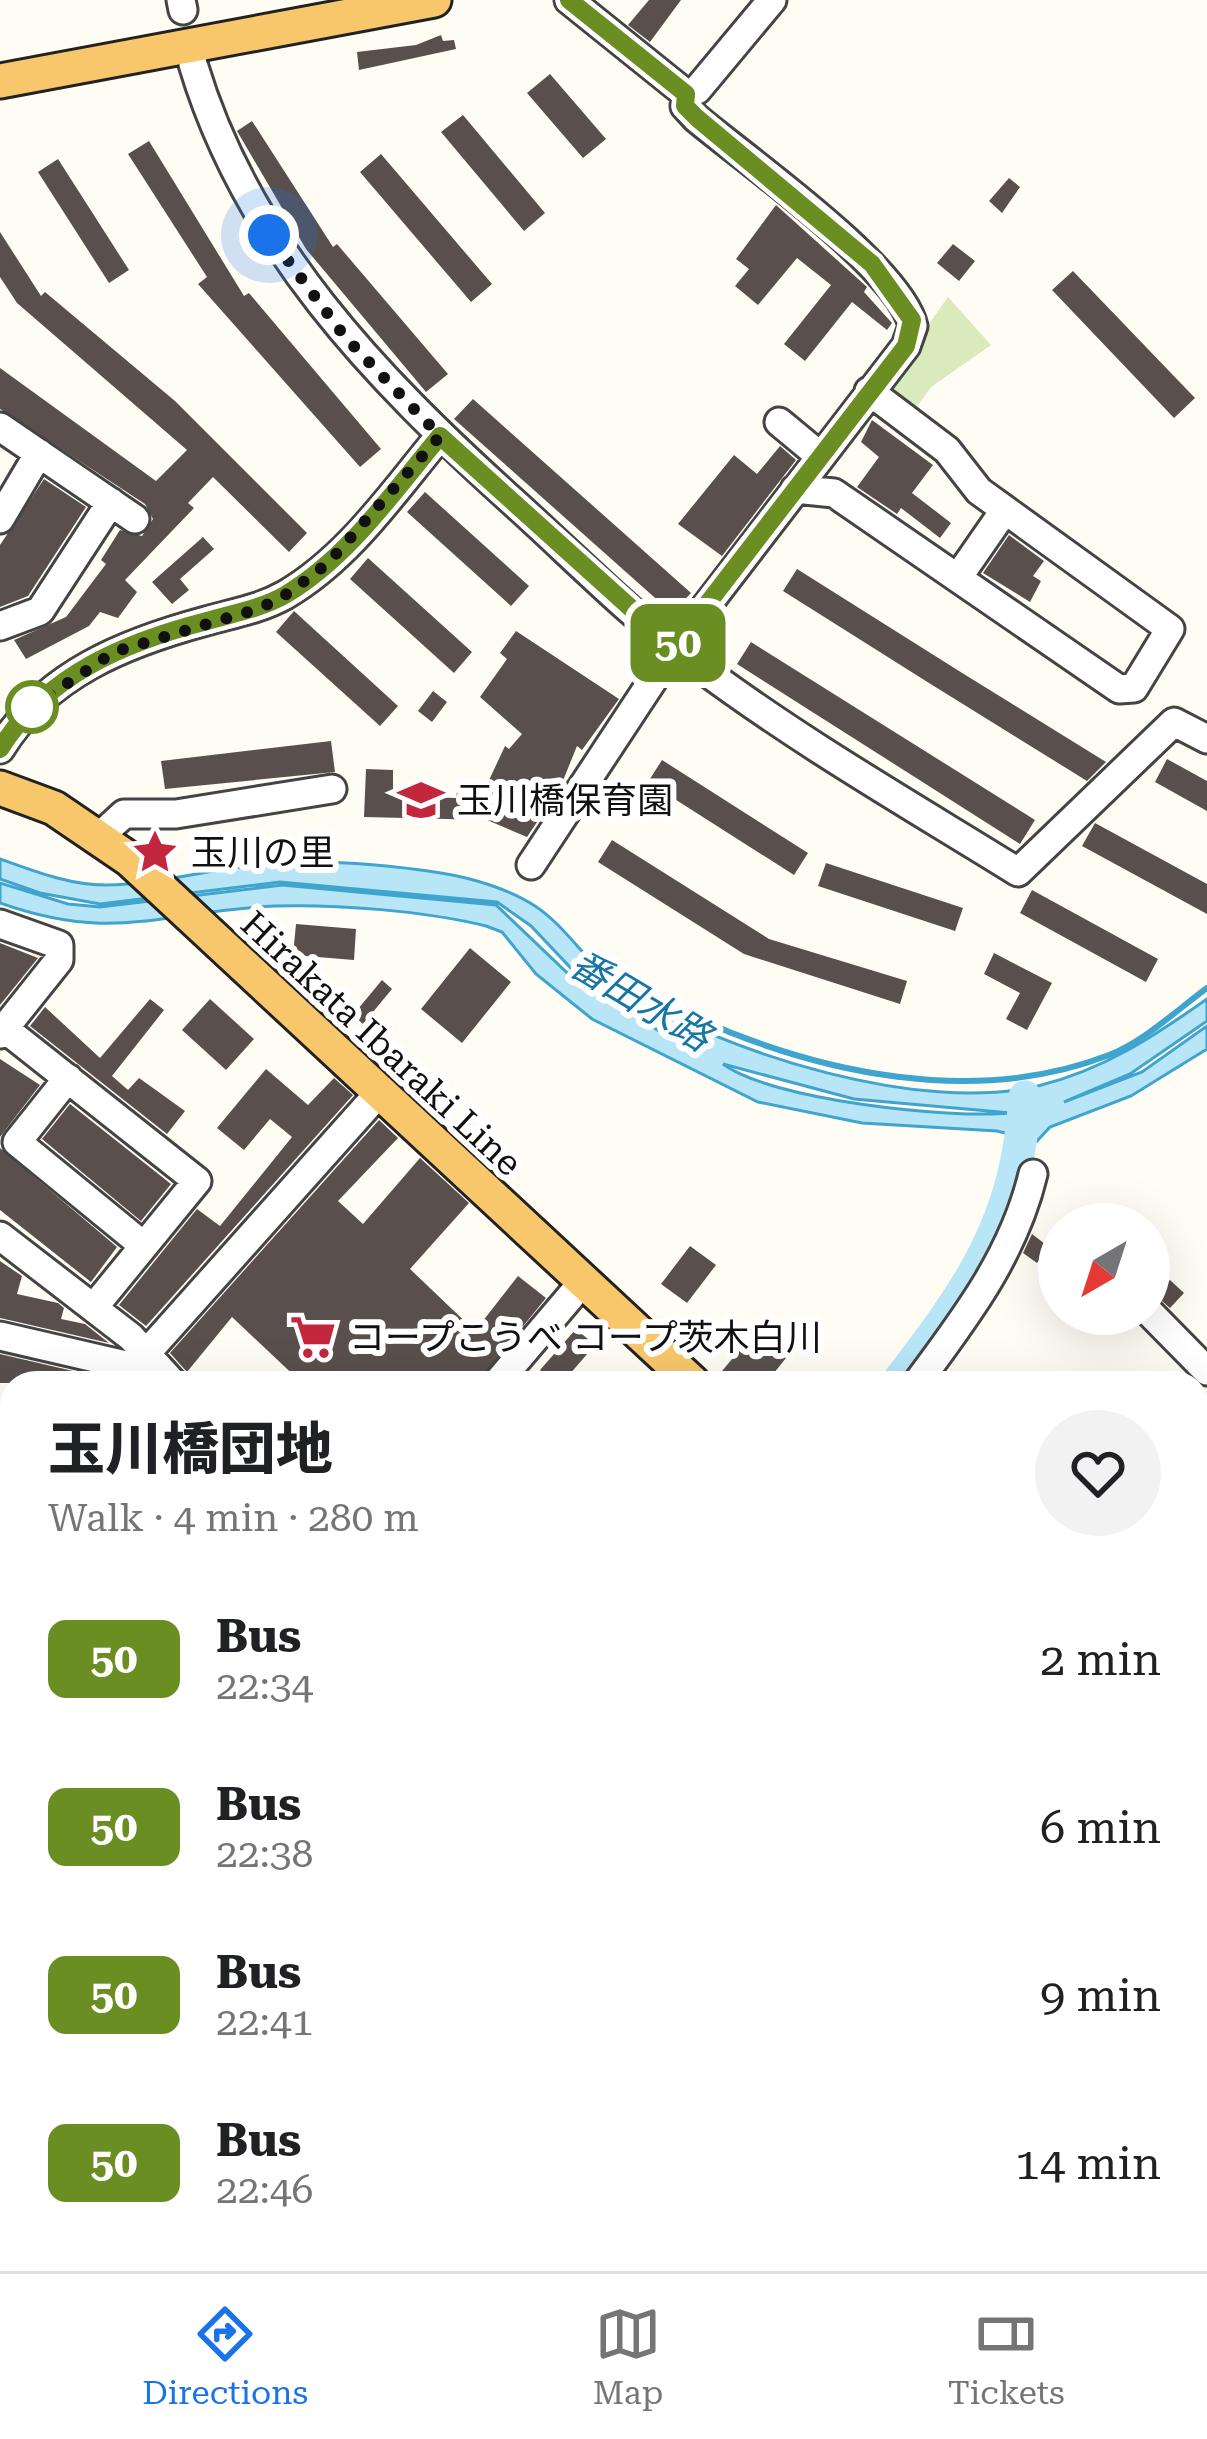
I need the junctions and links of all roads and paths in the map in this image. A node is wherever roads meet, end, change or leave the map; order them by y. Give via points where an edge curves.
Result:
1 (311, 0) edge
2 (434, 0) edge
3 (569, 0) edge
4 (772, 0) edge
5 (0, 57) edge
6 (193, 64) dead end
7 (0, 81) edge
8 (686, 94) junction
9 (868, 392) junction
10 (779, 422) dead end
11 (0, 427) edge
12 (440, 436) junction
13 (39, 453) junction
14 (820, 456) junction
15 (795, 489) junction
16 (111, 502) junction
17 (1004, 511) junction
18 (0, 519) edge
19 (135, 519) dead end
20 (959, 576) junction
21 (0, 626) edge
22 (674, 647) junction
23 (1207, 739) edge
24 (0, 749) edge
25 (0, 788) edge
26 (332, 789) dead end
27 (100, 836) junction
28 (531, 865) dead end
29 (0, 924) edge
30 (2, 1031) edge
31 (68, 1078) junction
32 (378, 1094) junction
33 (1033, 1174) dead end
34 (0, 1236) edge
35 (144, 1246) junction
36 (582, 1283) junction
37 (94, 1307) junction
38 (1170, 1333) edge
39 (0, 1336) edge
40 (146, 1357) junction
41 (161, 1371) edge
42 (507, 1371) edge
43 (680, 1371) edge
44 (925, 1371) edge
45 (1207, 1371) edge

1 - 5 main road
2 - 7 main road
3 - 8 street
4 - 8 street via 698,90
6 - 12 street via 231,168 269,235 345,337
8 - 9 street via 697,118 872,264 901,300 912,320 910,340
9 - 14 street
9 - 17 street via 947,450
10 - 14 street
11 - 13 street
12 - 22 street
12 - 24 street via 342,549 290,592 114,652 55,683
13 - 16 street
13 - 18 street
14 - 15 street
15 - 20 street via 834,494
15 - 22 street
16 - 19 street
16 - 21 street via 40,611
17 - 20 street
17 - 20 street via 1170,629 1168,640 1134,688 1119,689
22 - 23 street via 1018,872 1174,722
22 - 28 street
25 - 27 main road, Hirakata Ibaraki Line
26 - 27 street via 176,814 124,814
27 - 32 main road, Hirakata Ibaraki Line
29 - 30 street via 59,944 59,960
30 - 31 street
31 - 35 street via 17,1142
31 - 35 street via 197,1180
32 - 36 main road, Hirakata Ibaraki Line
32 - 40 street
33 - 44 street via 1002,1260
34 - 37 street
35 - 37 street
36 - 42 street
36 - 43 main road, Hirakata Ibaraki Line
37 - 40 street
38 - 45 street
39 - 40 street via 134,1367
40 - 41 street

